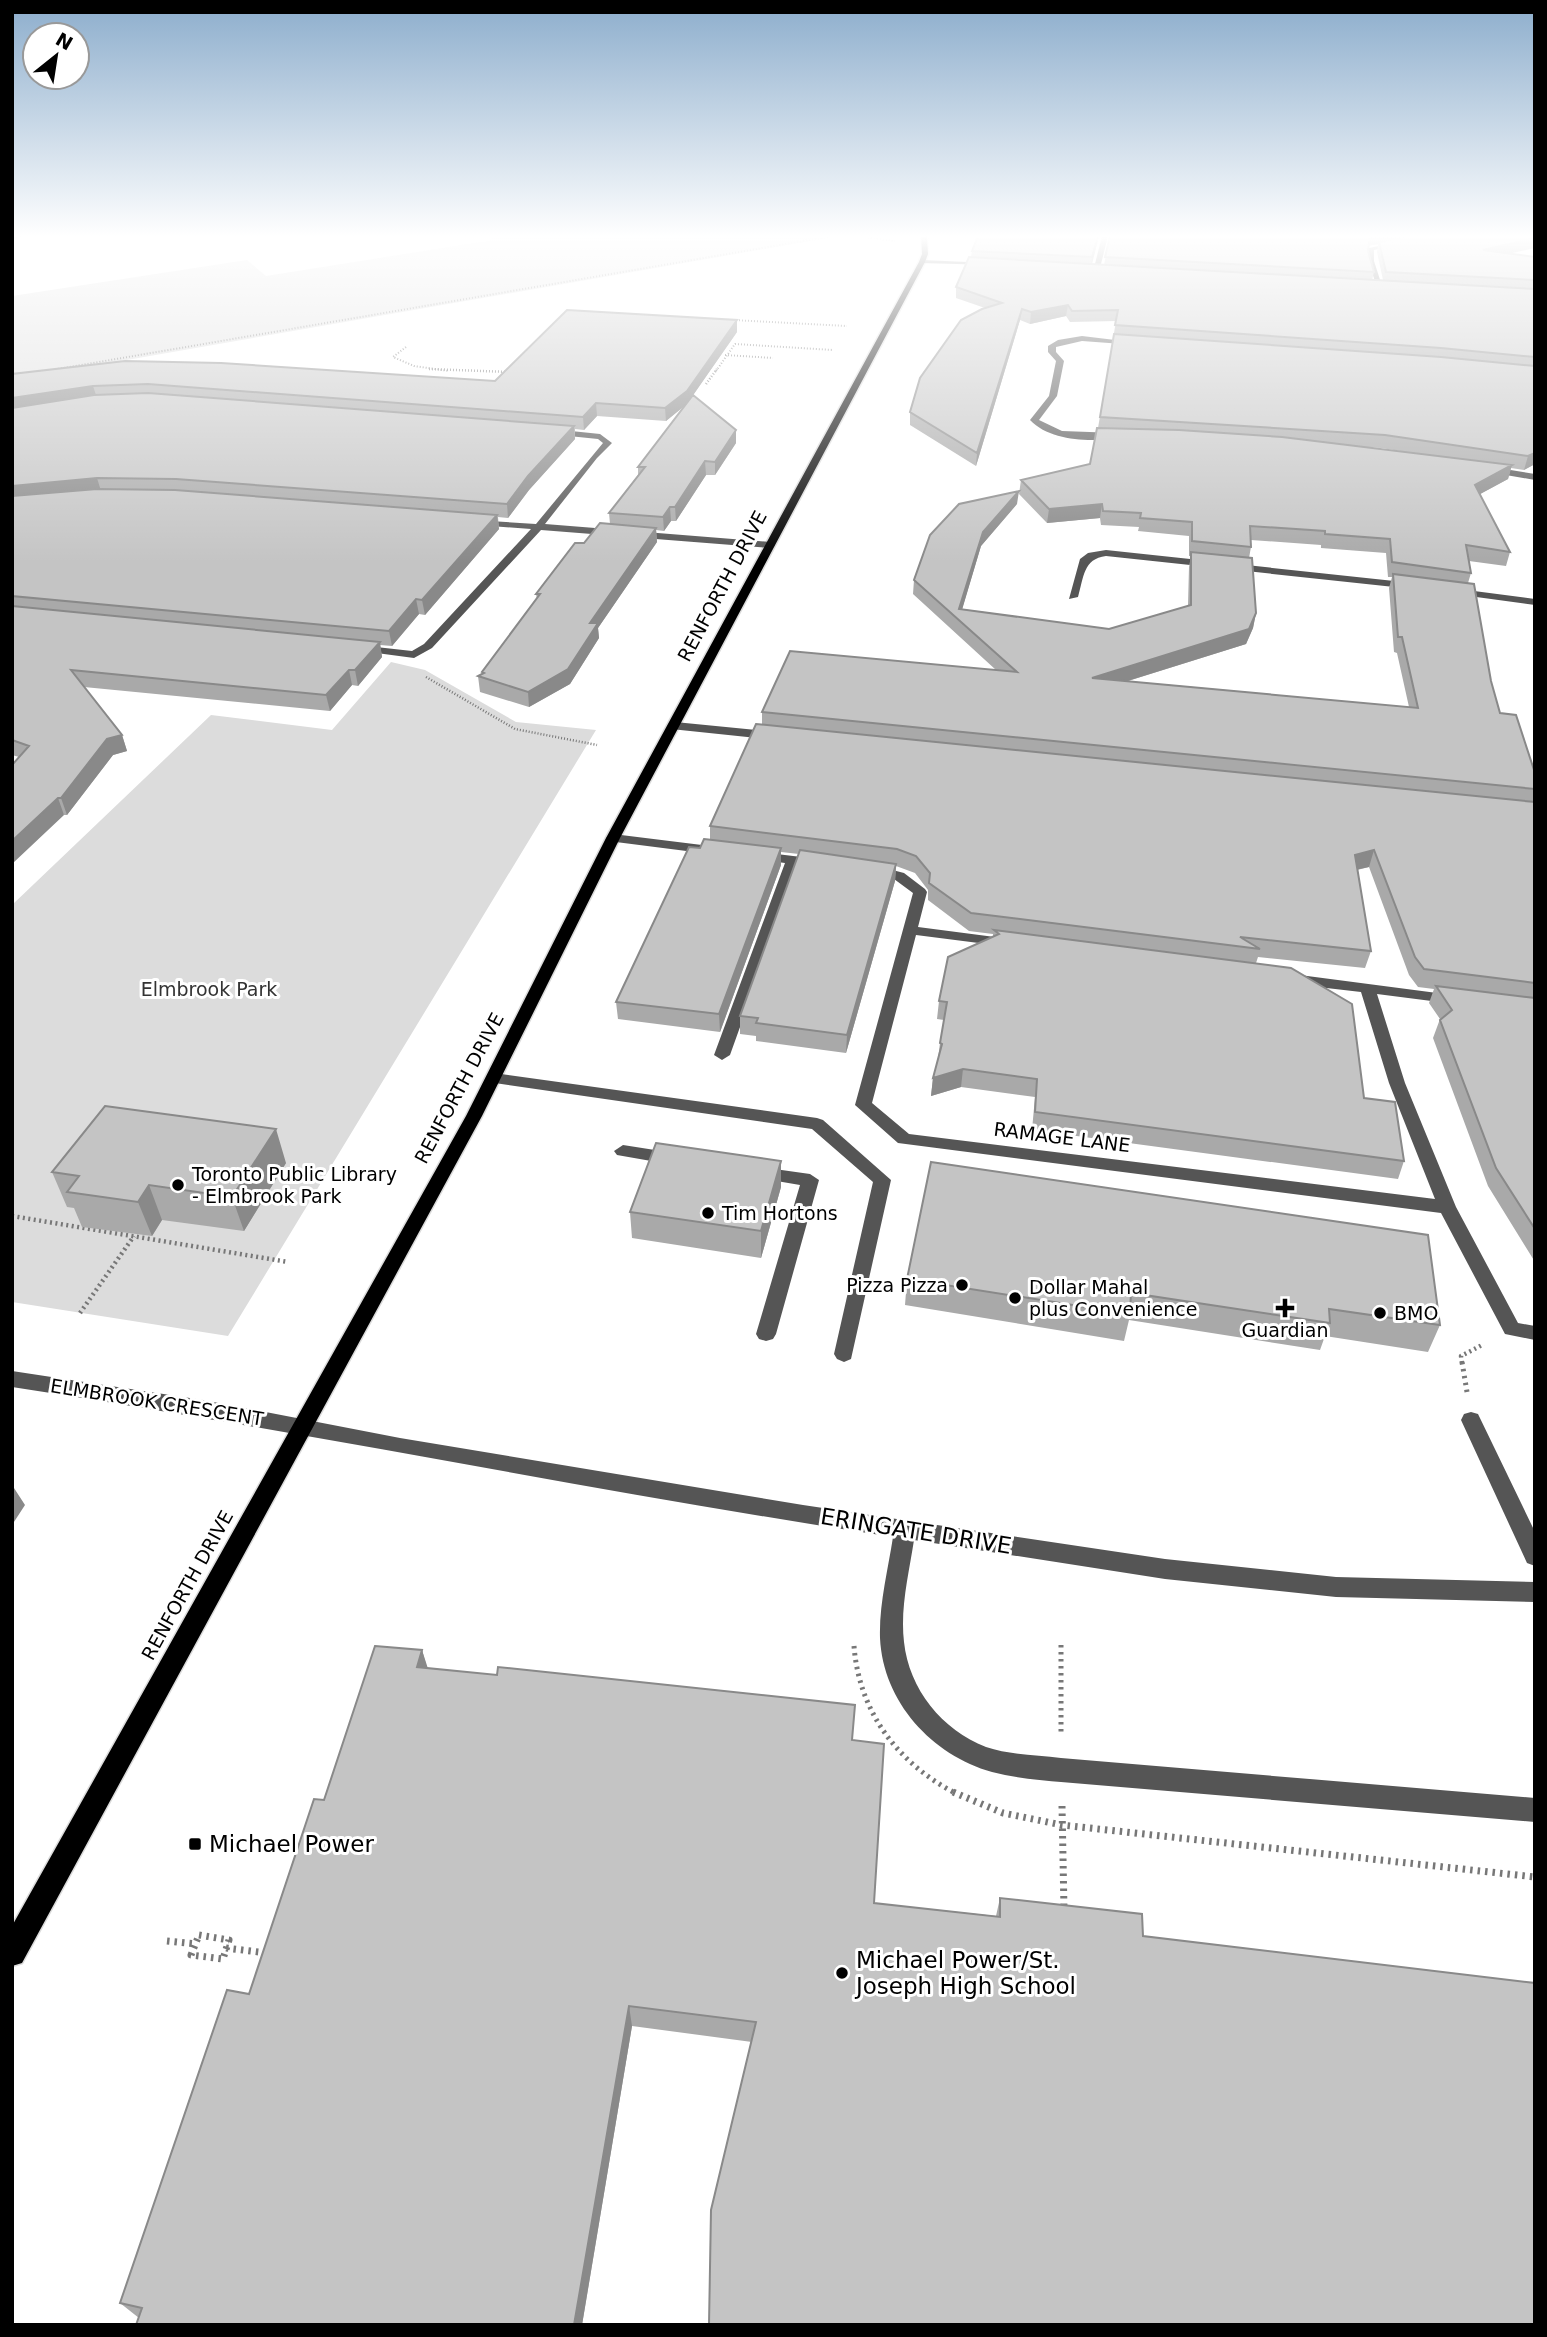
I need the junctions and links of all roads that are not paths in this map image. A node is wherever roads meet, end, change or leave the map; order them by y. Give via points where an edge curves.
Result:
1 (877, 345) edge
2 (1054, 345) edge
3 (537, 431) edge
4 (1125, 436) edge
5 (1476, 467) edge
6 (1535, 477) edge
7 (469, 521) edge
8 (538, 527) junction
9 (770, 545) junction
10 (1422, 587) edge
11 (1435, 589) edge
12 (1073, 597) dead end
13 (1535, 602) edge
14 (346, 647) edge
15 (675, 726) junction
16 (792, 737) edge
17 (613, 838) junction
18 (793, 860) junction
19 (829, 864) edge
20 (853, 867) edge
21 (910, 930) junction
22 (1020, 944) edge
23 (1270, 976) edge
24 (1367, 988) junction
25 (1473, 1002) edge
26 (722, 1055) dead end
27 (494, 1078) junction
28 (623, 1151) dead end
29 (690, 1161) edge
30 (743, 1170) edge
31 (1447, 1207) junction
32 (1535, 1333) edge
33 (766, 1335) dead end
34 (844, 1354) dead end
35 (12, 1379) edge
36 (1471, 1420) road end
37 (302, 1427) junction
38 (905, 1530) junction
39 (1535, 1556) edge
40 (1535, 1592) edge
41 (1535, 1810) edge
42 (12, 1953) edge

1 - 9 main road, RENFORTH DRIVE
2 - 4 street via 1052,352 1060,360 1053,396 1034,420 1041,428 1067,434
3 - 8 street via 600,437 608,443
5 - 6 street
7 - 8 street
8 - 9 street
8 - 14 street via 428,646 414,655
9 - 15 main road, RENFORTH DRIVE
10 - 12 street via 1107,553 1084,561
11 - 13 street
15 - 16 street
15 - 17 main road, RENFORTH DRIVE
17 - 18 street
17 - 27 main road, RENFORTH DRIVE
18 - 19 street
18 - 26 street
20 - 21 street, RAMAGE LANE via 908,878 920,892
21 - 22 street
21 - 31 street, RAMAGE LANE via 863,1105 904,1139
23 - 24 street
24 - 25 street
24 - 31 street via 1397,1083
27 - 34 street via 817,1124 882,1181
27 - 37 main road, RENFORTH DRIVE
28 - 29 street
30 - 33 street via 810,1180
31 - 32 street via 1512,1328
35 - 37 street, ELMBROOK CRESCENT
36 - 39 street
37 - 38 street, ERINGATE DRIVE
37 - 42 main road, RENFORTH DRIVE
38 - 40 street, ERINGATE DRIVE via 1291,1583
38 - 41 street via 892,1640 895,1666 904,1691 938,1730 981,1757 1061,1770

